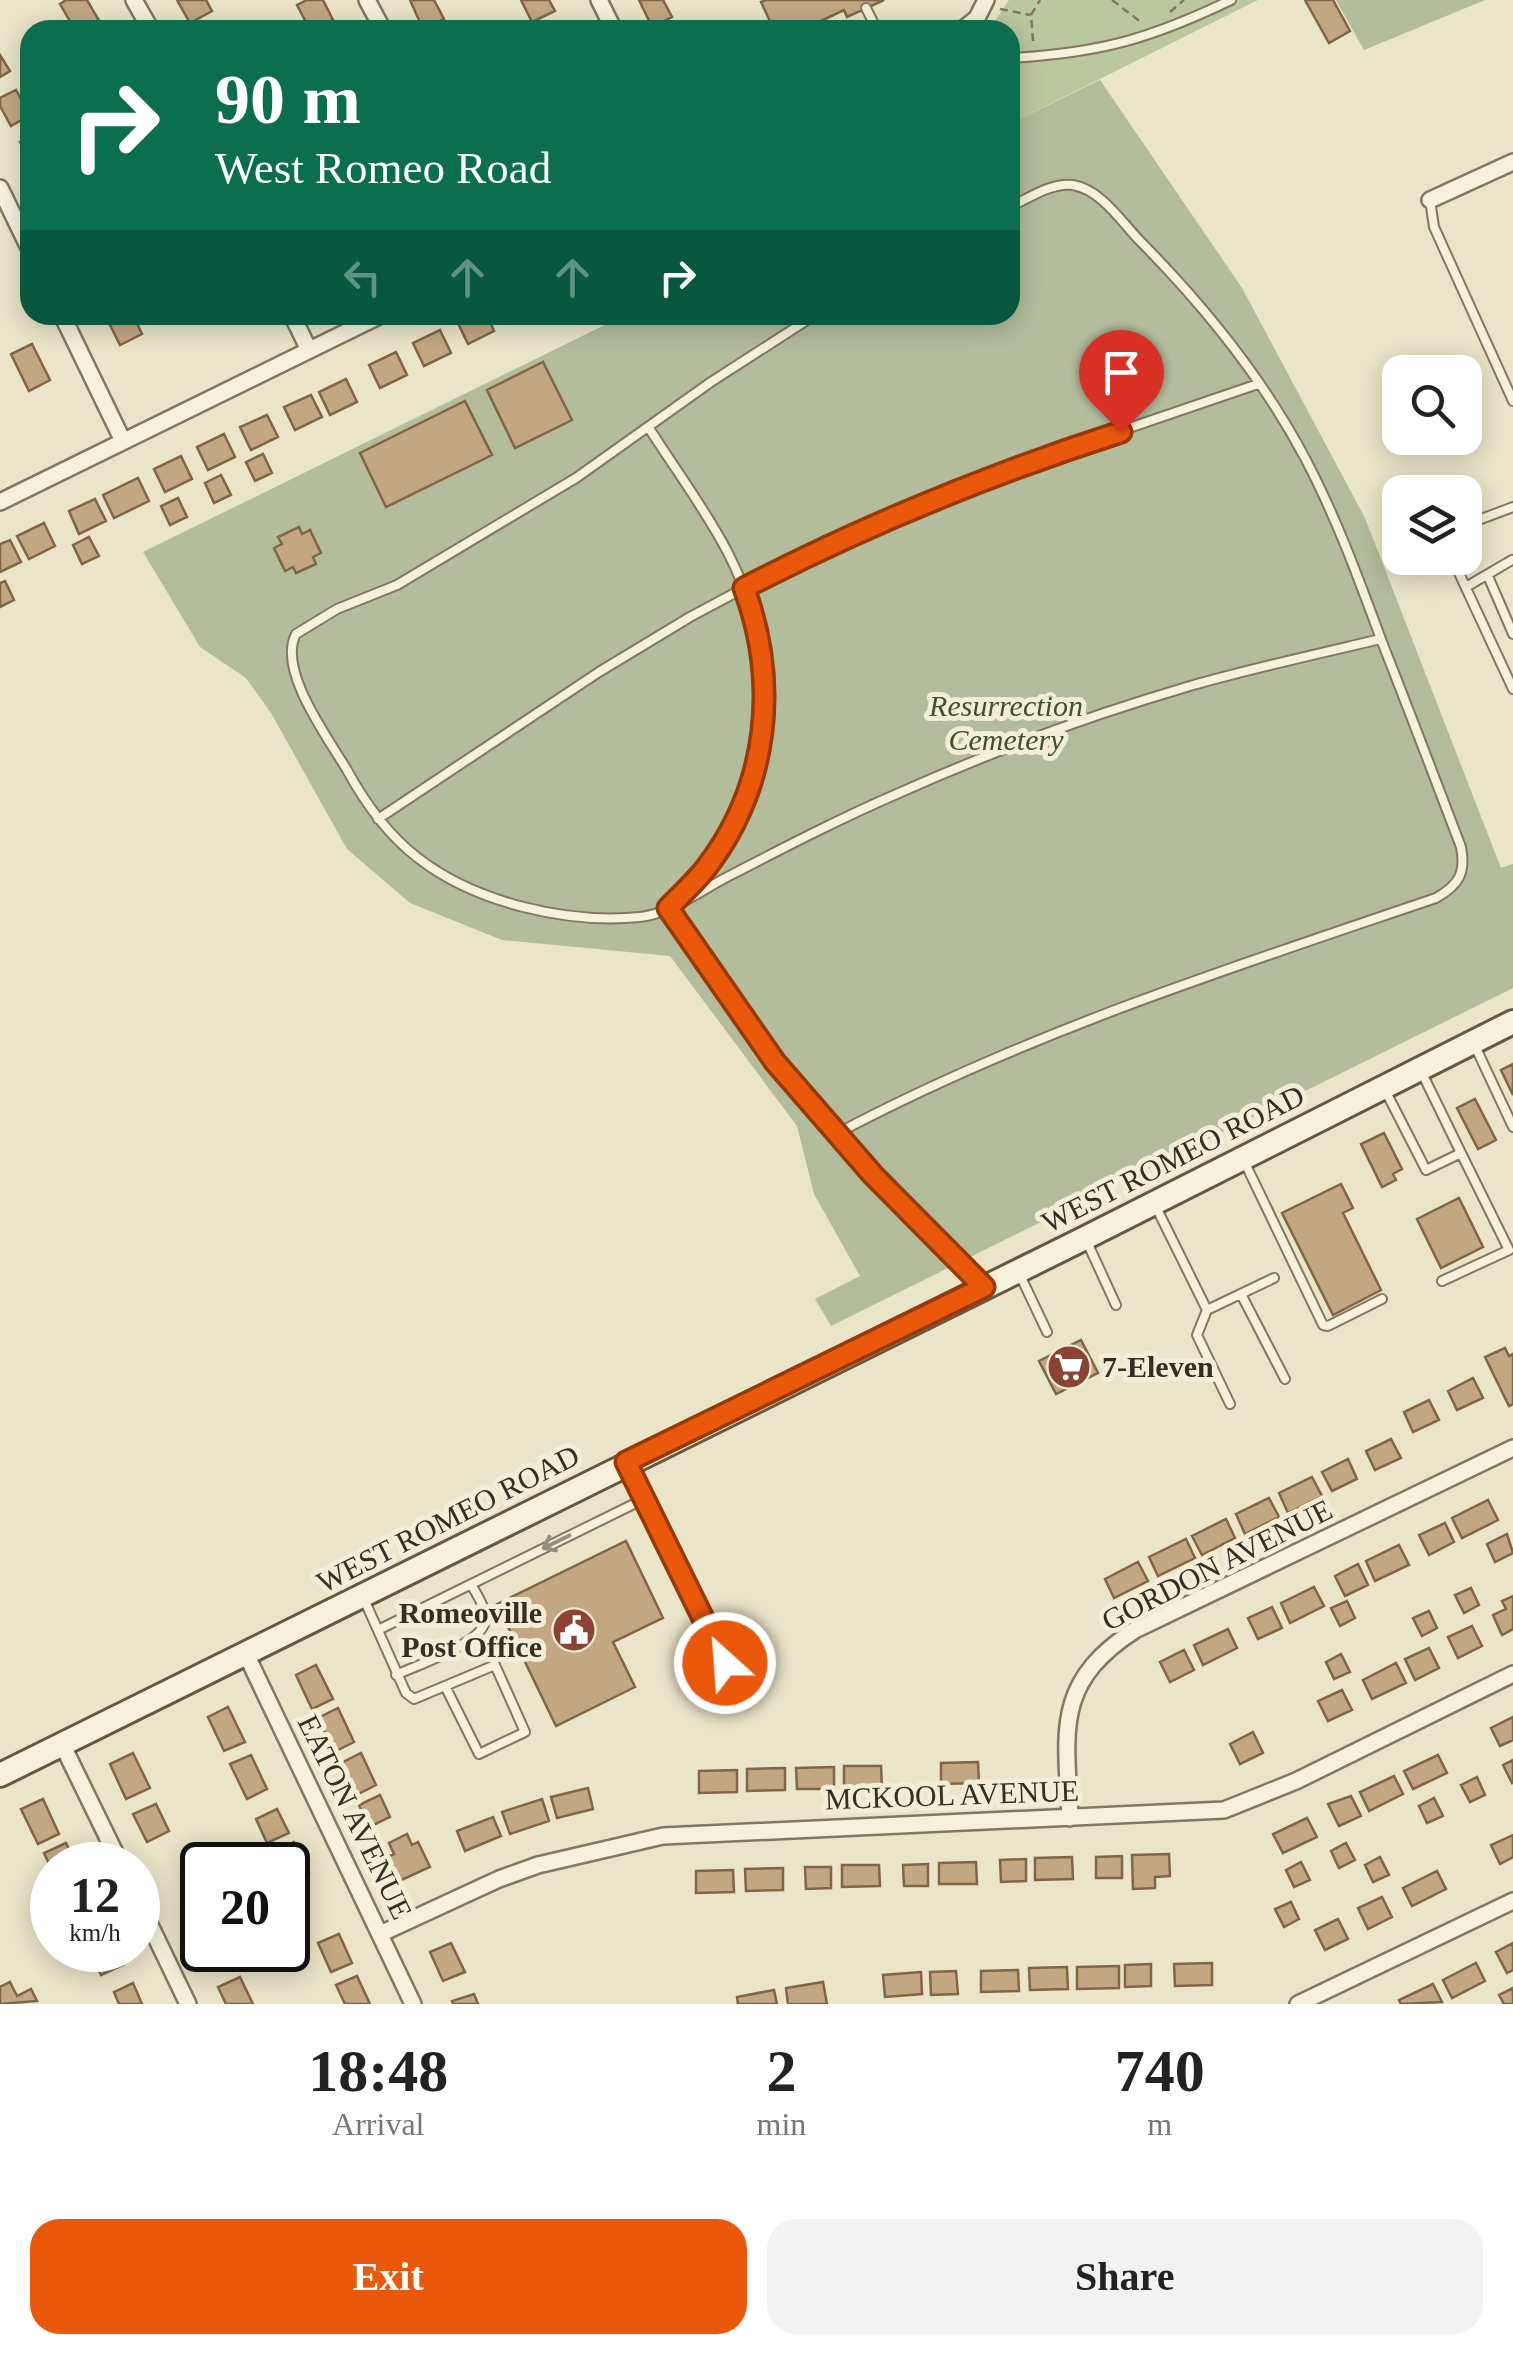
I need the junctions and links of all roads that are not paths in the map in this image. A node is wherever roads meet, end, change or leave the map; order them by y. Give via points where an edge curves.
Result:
1 (1232, 0) edge
2 (866, 8) dead end
3 (871, 20) edge
4 (1020, 58) edge
5 (1513, 162) edge
6 (0, 188) edge
7 (1430, 200) joint
8 (1020, 203) edge
9 (20, 229) edge
10 (67, 325) edge
11 (297, 325) edge
12 (360, 325) edge
13 (799, 325) edge
14 (309, 350) junction
15 (1258, 384) junction
16 (1513, 401) edge
17 (649, 428) junction
18 (123, 441) junction
19 (0, 502) edge
20 (1513, 507) edge
21 (1482, 519) edge
22 (1512, 560) edge
23 (1460, 575) edge
24 (1488, 576) junction
25 (1466, 587) junction
26 (744, 588) junction
27 (1513, 634) edge
28 (1381, 639) junction
29 (1513, 689) edge
30 (378, 819) junction
31 (668, 908) junction
32 (1513, 1022) edge
33 (1472, 1042) junction
34 (1420, 1068) junction
35 (1383, 1086) junction
36 (1513, 1127) edge
37 (836, 1134) junction
38 (1462, 1153) junction
39 (1243, 1159) junction
40 (1154, 1203) junction
41 (1085, 1238) junction
42 (1018, 1270) junction
43 (1274, 1278) dead end
44 (1442, 1281) dead end
45 (984, 1287) junction
46 (1241, 1294) junction
47 (1382, 1300) dead end
48 (1116, 1305) dead end
49 (1207, 1310) junction
50 (1048, 1332) dead end
51 (1284, 1379) dead end
52 (1230, 1404) dead end
53 (1513, 1448) edge
54 (626, 1462) junction
55 (644, 1499) junction
56 (471, 1584) junction
57 (363, 1596) junction
58 (378, 1630) junction
59 (246, 1654) junction
60 (725, 1663) dead end
61 (396, 1674) junction
62 (1513, 1674) edge
63 (445, 1686) junction
64 (62, 1744) junction
65 (0, 1774) edge
66 (1070, 1818) junction
67 (110, 1842) edge
68 (1513, 1901) edge
69 (380, 1934) junction
70 (160, 1946) edge
71 (188, 2004) edge
72 (413, 2004) edge
73 (1298, 2004) edge

1 - 4 lane via 1114,46
2 - 3 lane
5 - 7 street
6 - 9 street
7 - 16 lane via 1434,227
8 - 15 lane via 1066,184 1100,198 1178,280
10 - 18 street
11 - 14 street
12 - 14 street
13 - 17 lane
14 - 18 street
15 - 26 lane via 979,479
15 - 28 lane via 1306,460
17 - 26 lane
17 - 30 lane via 397,585 296,634 290,652 294,676
18 - 19 street
20 - 21 lane
22 - 24 lane
23 - 25 lane
24 - 25 lane
24 - 27 lane
25 - 29 lane
26 - 30 lane via 599,672
26 - 31 lane via 764,682 760,751 726,836 706,869
28 - 31 lane via 1188,687 1053,731 830,824
28 - 37 lane via 1461,848 1458,883 1436,898 1055,1033
30 - 31 lane via 441,873 520,904 620,917
31 - 37 lane via 775,1062
32 - 33 main road, WEST ROMEO ROAD
33 - 34 main road, WEST ROMEO ROAD
33 - 36 lane
34 - 35 main road, WEST ROMEO ROAD
34 - 38 lane
35 - 38 lane via 1426,1170
35 - 39 main road, WEST ROMEO ROAD
37 - 45 lane
38 - 44 lane via 1509,1250
39 - 40 main road, WEST ROMEO ROAD
39 - 47 lane via 1324,1325
40 - 41 main road, WEST ROMEO ROAD
40 - 49 lane
41 - 42 main road, WEST ROMEO ROAD
41 - 48 lane
42 - 45 main road, WEST ROMEO ROAD
42 - 50 lane
43 - 46 lane
45 - 54 main road, WEST ROMEO ROAD
46 - 49 lane
46 - 51 lane
49 - 52 lane via 1197,1334
53 - 66 street, GORDON AVENUE via 1114,1644 1082,1678 1069,1712
54 - 55 lane
54 - 57 main road, WEST ROMEO ROAD
55 -> 56 lane
55 - 60 lane
56 - 58 lane
56 - 61 lane via 485,1612 477,1637
57 - 58 lane
57 - 59 main road, WEST ROMEO ROAD
58 - 61 lane
59 - 64 main road, WEST ROMEO ROAD
59 - 69 street, EATON AVENUE
61 - 63 lane via 414,1699
62 - 66 street, MCKOOL AVENUE via 1238,1806 1199,1814
63 - 63 lane via 495,1665 525,1732 479,1754
64 - 65 main road, WEST ROMEO ROAD
64 - 67 street
66 - 69 street, MCKOOL AVENUE via 663,1836 538,1865
68 - 73 street
69 - 72 street, EATON AVENUE
70 - 71 street

